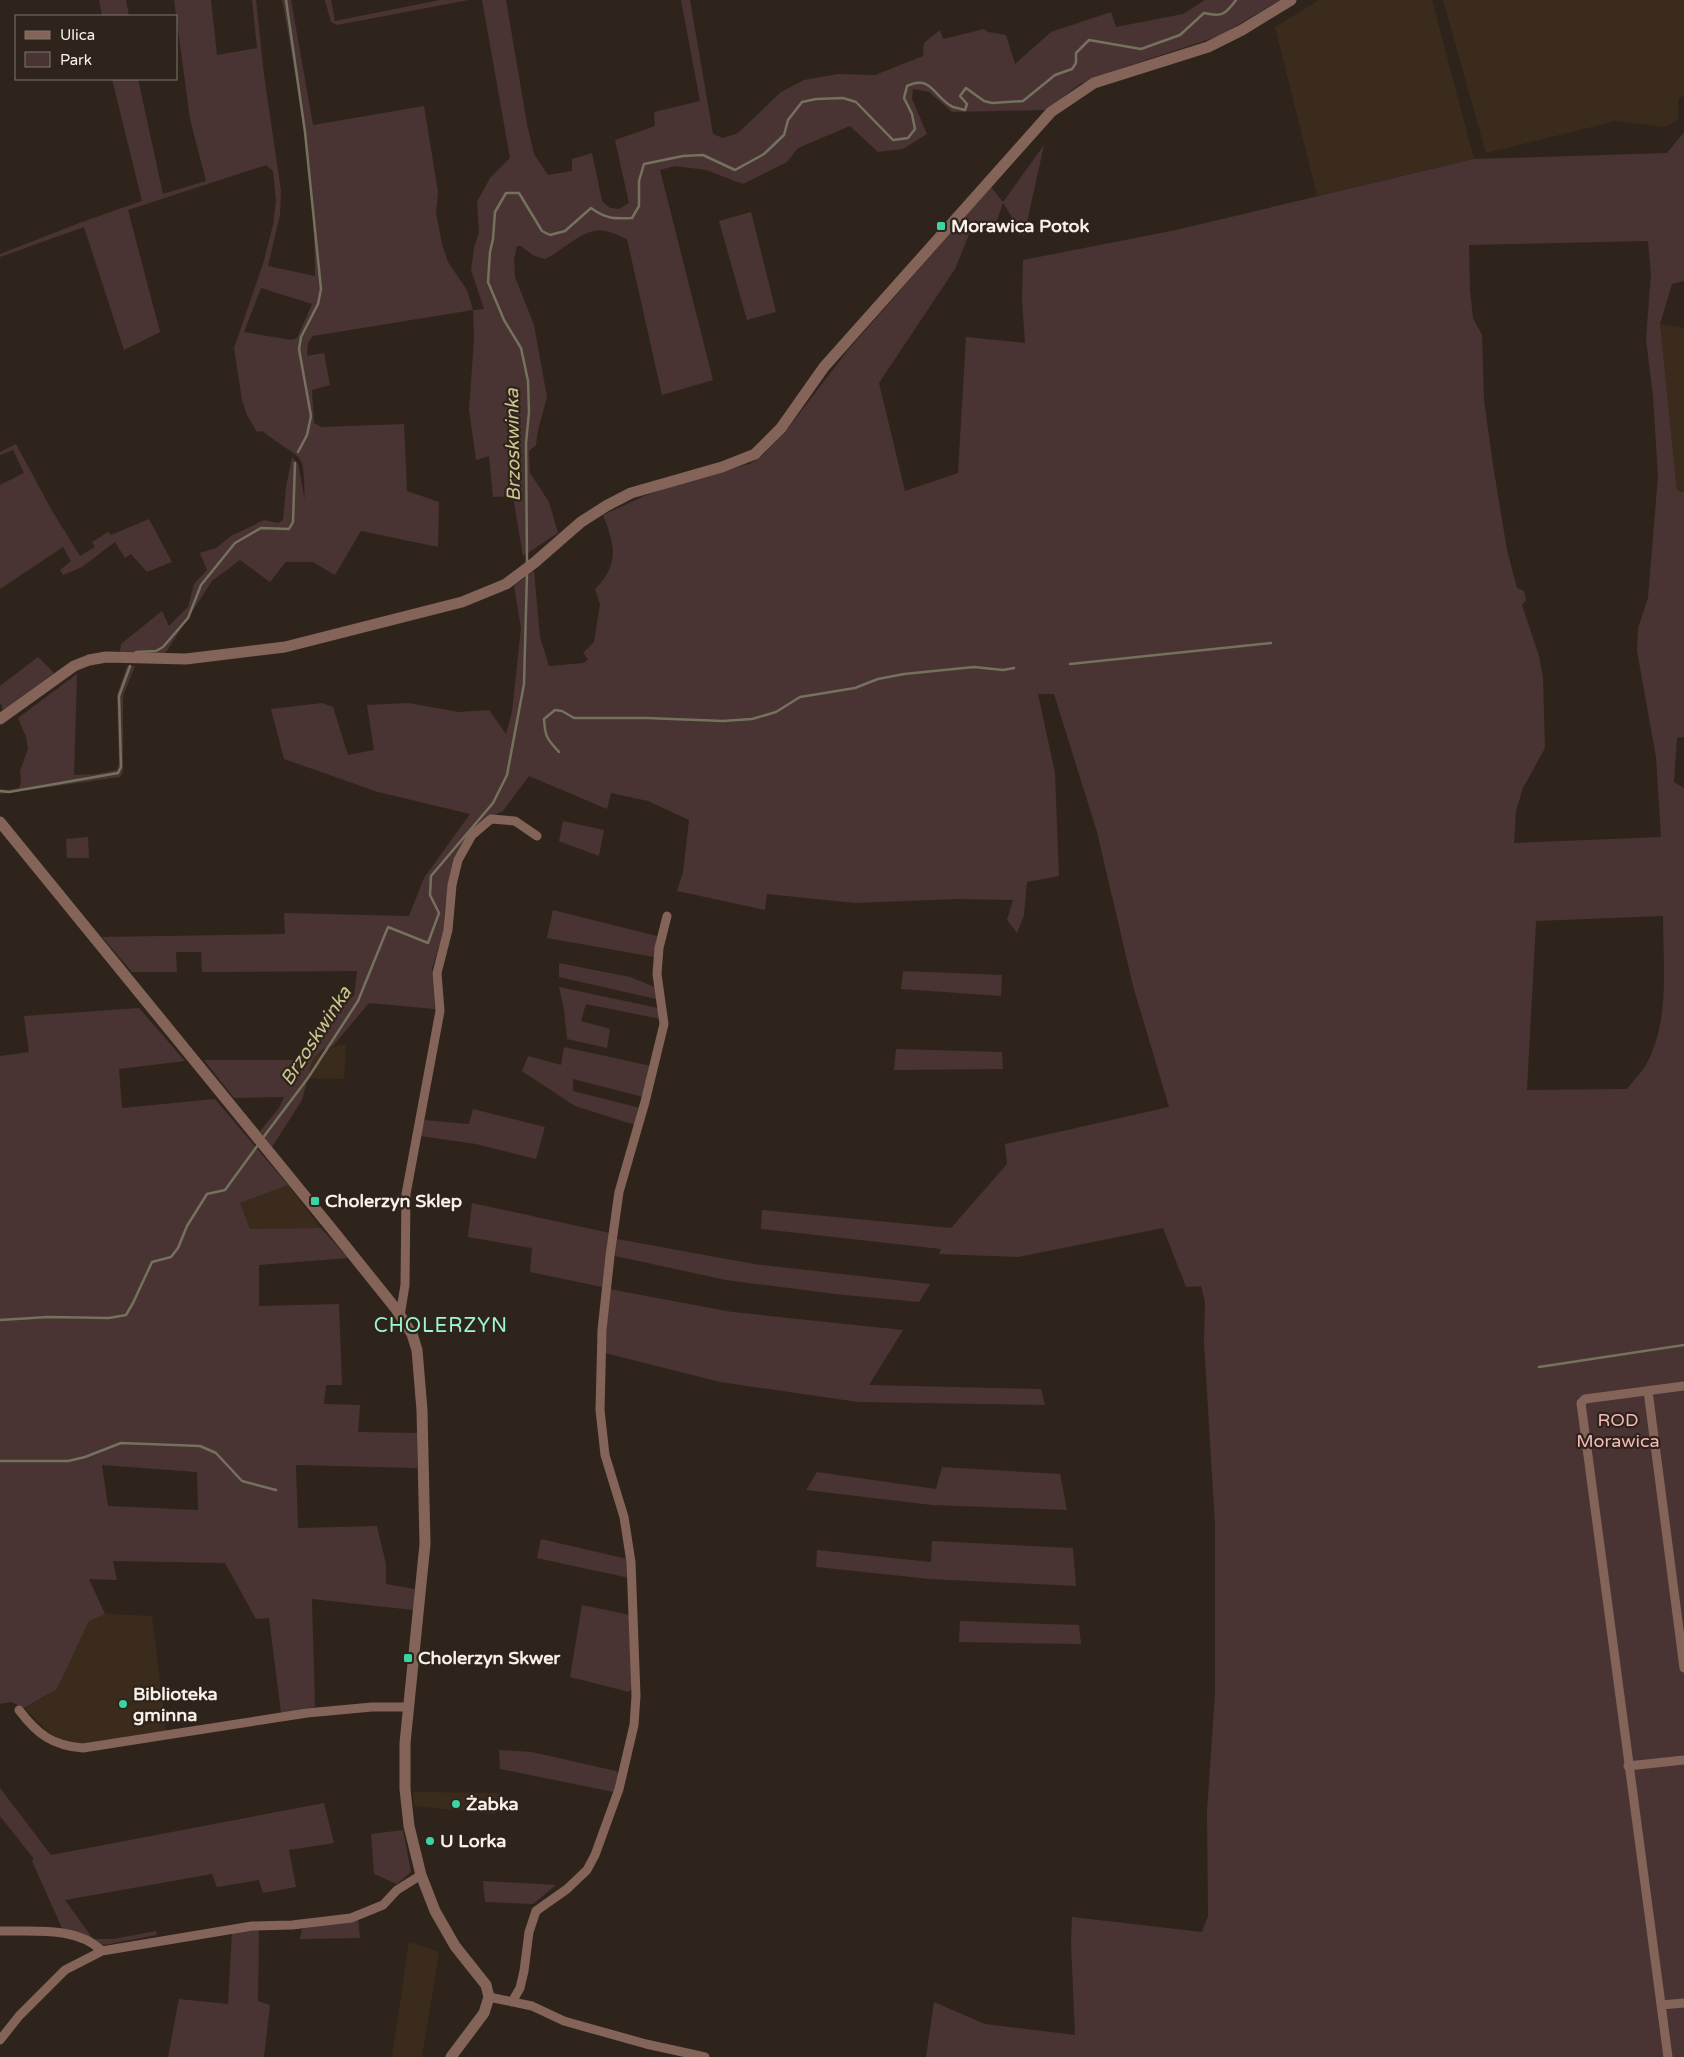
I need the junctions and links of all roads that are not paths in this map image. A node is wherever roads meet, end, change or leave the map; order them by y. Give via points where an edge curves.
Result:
1 (1291, 0) edge
2 (0, 719) edge
3 (0, 822) edge
4 (537, 836) dead end
5 (667, 916) dead end
6 (400, 1316) junction
7 (1684, 1386) edge
8 (1648, 1391) junction
9 (1684, 1668) edge
10 (408, 1707) junction
11 (19, 1710) dead end
12 (1684, 1760) edge
13 (1628, 1766) junction
14 (422, 1875) junction
15 (0, 1931) edge
16 (102, 1950) junction
17 (489, 1996) junction
18 (512, 2002) junction
19 (1684, 2003) edge
20 (1662, 2005) junction
21 (0, 2040) edge
22 (451, 2057) edge
23 (705, 2057) edge
24 (1668, 2057) edge

1 - 2 street via 1208,47 1094,83 1051,112 824,367 781,428 756,454 722,468 631,493 581,522 518,575 490,592 462,602 296,646 186,660 106,657 90,660 74,666
3 - 6 street
4 - 6 street via 515,821 491,820 472,836 458,860 448,930 437,973 440,1012 406,1194 405,1285
5 - 18 street via 659,948 657,983 664,1024 619,1192 602,1330 600,1410 605,1455 624,1517 630,1562 636,1696 634,1725 619,1789 595,1855 588,1870 536,1911 529,1932 520,1988
6 - 10 street via 412,1334 417,1350 423,1428 425,1554
7 - 8 street
8 - 9 street
8 - 13 street via 1585,1399 1581,1403
10 - 11 street via 307,1713 83,1748 66,1747 45,1737
10 - 14 street via 406,1794 411,1840
12 - 13 street
13 - 20 street
14 - 16 street via 397,1890 383,1905 351,1918 252,1926
14 - 17 street via 445,1929 483,1980
15 - 16 street via 60,1932 95,1943
16 - 21 street via 65,1970
17 - 18 street
17 - 22 street via 484,2014
18 - 23 street via 532,2006 564,2021
19 - 20 street
20 - 24 street

